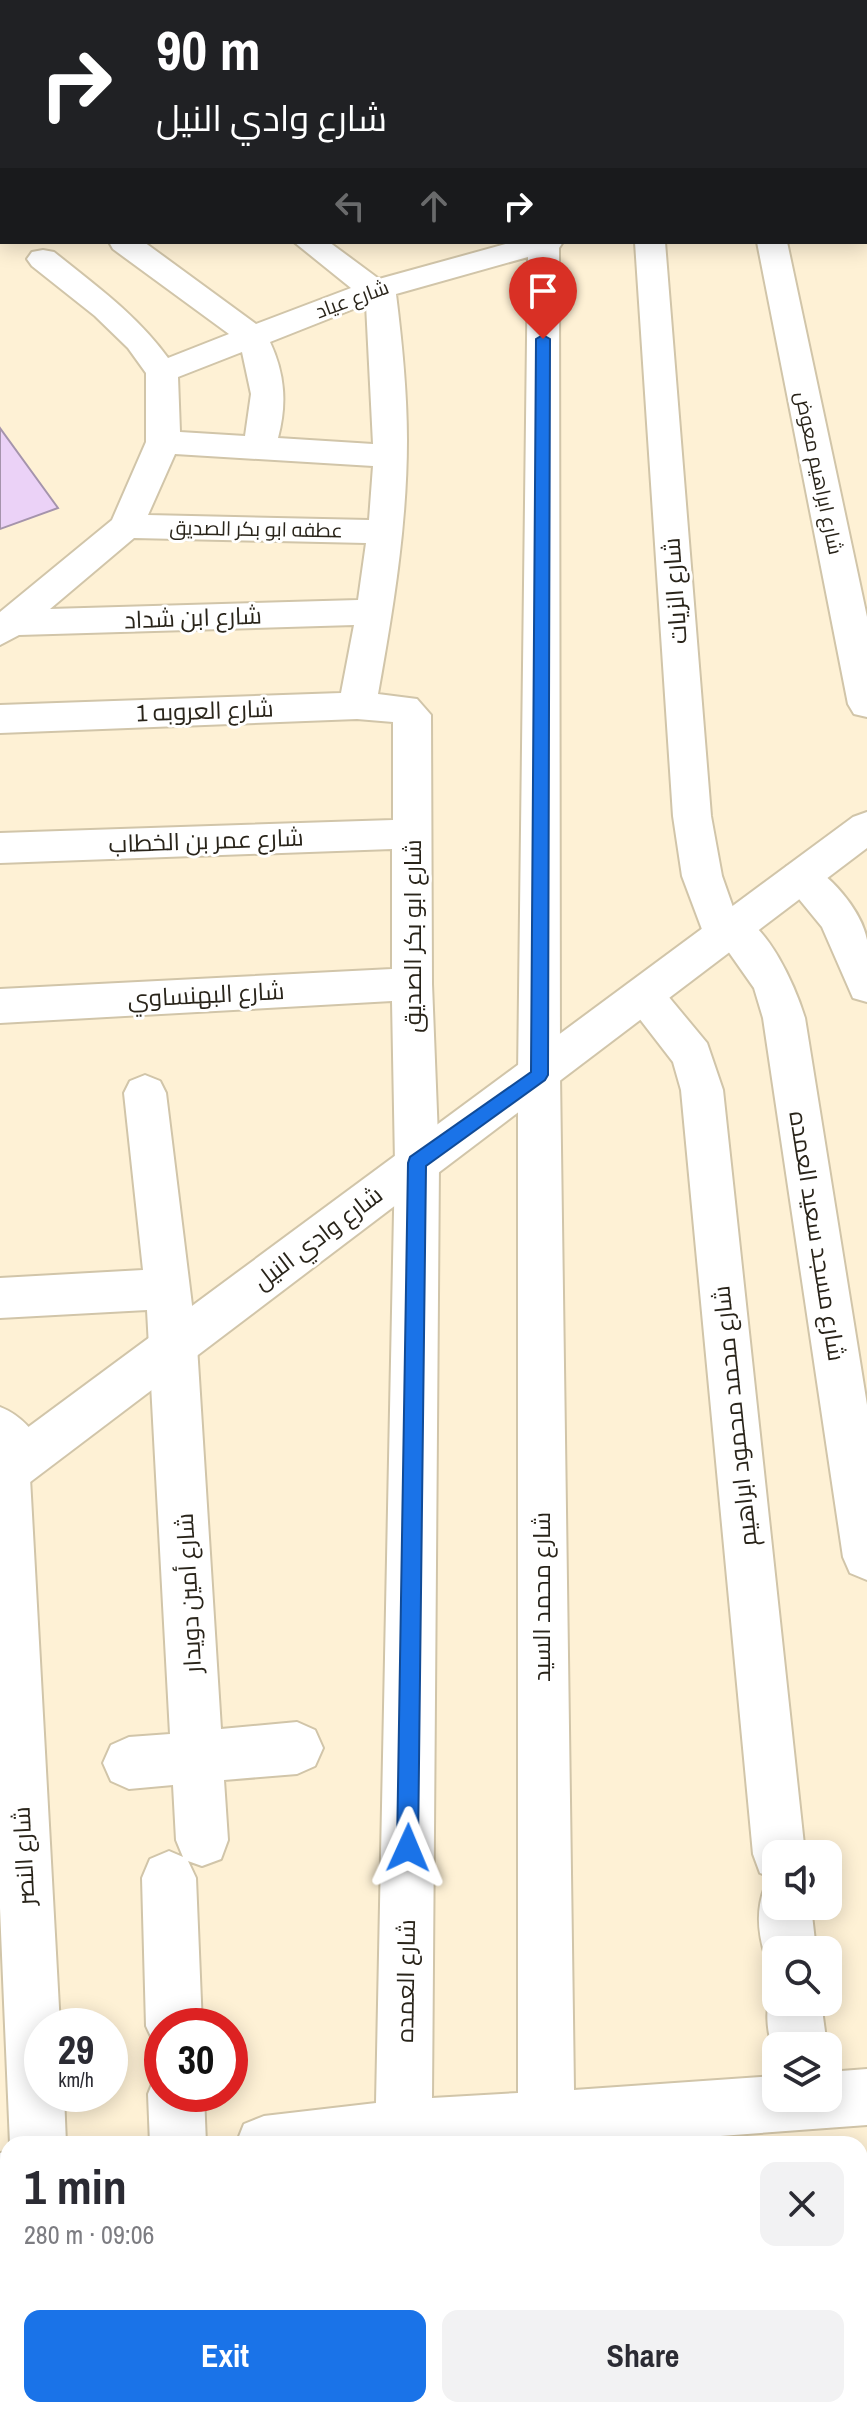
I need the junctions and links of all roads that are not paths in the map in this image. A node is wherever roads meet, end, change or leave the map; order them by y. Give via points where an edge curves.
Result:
1 (127, 244) edge
2 (312, 244) edge
3 (536, 244) edge
4 (546, 244) edge
5 (650, 244) edge
6 (772, 244) edge
7 (487, 249) edge
8 (43, 259) dead end
9 (377, 289) junction
10 (252, 337) junction
11 (162, 372) junction
12 (163, 442) junction
13 (258, 448) junction
14 (390, 456) junction
15 (126, 526) junction
16 (385, 532) junction
17 (375, 612) junction
18 (6, 628) edge
19 (867, 704) edge
20 (357, 706) junction
21 (409, 710) joint
22 (0, 719) edge
23 (867, 827) edge
24 (413, 834) junction
25 (0, 848) edge
26 (801, 877) junction
27 (728, 932) junction
28 (412, 984) junction
29 (867, 986) edge
30 (643, 996) junction
31 (0, 1006) edge
32 (539, 1075) junction
33 (145, 1093) dead end
34 (417, 1163) junction
35 (167, 1289) junction
36 (0, 1298) edge
37 (174, 1346) junction
38 (8, 1459) edge
39 (867, 1557) edge
40 (297, 1748) dead end
41 (198, 1757) junction
42 (129, 1763) dead end
43 (778, 1840) edge
44 (175, 2008) edge
45 (867, 2097) edge
46 (842, 2098) edge
47 (762, 2111) edge
48 (177, 2112) edge
49 (546, 2118) junction
50 (698, 2127) edge
51 (430, 2132) edge
52 (38, 2136) edge
53 (178, 2136) edge
54 (374, 2136) edge

1 - 10 street
2 - 9 street
3 - 7 street, شارع عياد
4 - 32 street, شارع محمد السيد
5 - 27 street, شارع الزيات via 692,816 702,876
6 - 19 street, شارع ابراهيم معوض
7 - 9 street, شارع عياد
8 - 11 street via 106,309
9 - 10 street, شارع عياد
9 - 14 street via 389,369
10 - 11 street, شارع عياد
10 - 13 street via 267,378 268,418
11 - 12 street
12 - 13 street
12 - 15 street
13 - 14 street
14 - 16 street
15 - 16 street, عطفه ابو بكر الصديق
15 - 18 street
16 - 17 street
17 - 18 street, شارع ابن شداد
17 - 20 street
20 - 21 street, شارع العروبه 1
20 - 22 street, شارع العروبه 1
21 - 24 street, شارع ابو بكر الصديق
23 - 26 street, شارع وادي النيل
24 - 25 street, شارع عمر بن الخطاب
24 - 28 street, شارع ابو بكر الصديق
26 - 27 street, شارع وادي النيل
26 - 29 street via 838,919
27 - 30 street, شارع وادي النيل
27 - 39 street, شارع مسجد سعيد العمده via 773,982 784,1018
28 - 31 street, شارع البهنساوي
28 - 34 street, شارع ابو بكر الصديق
30 - 32 street, شارع وادي النيل
30 - 43 street, شارع محمد محمود ابراهيم via 692,1055 702,1090
32 - 34 street, شارع وادي النيل
32 - 49 street, شارع محمد السيد
33 - 35 street, شارع أمين دويدار
34 - 37 street, شارع وادي النيل
34 - 51 street, شارع العمده
35 - 36 street
35 - 37 street, شارع أمين دويدار
37 - 38 street, شارع وادي النيل
37 - 41 street, شارع أمين دويدار
38 - 52 street, شارع النصر
40 - 41 street
41 - 42 street
41 - 44 street, شارع أمين دويدار
45 - 46 street
47 - 50 street
48 - 53 street
49 - 50 street
49 - 51 street
51 - 54 street

